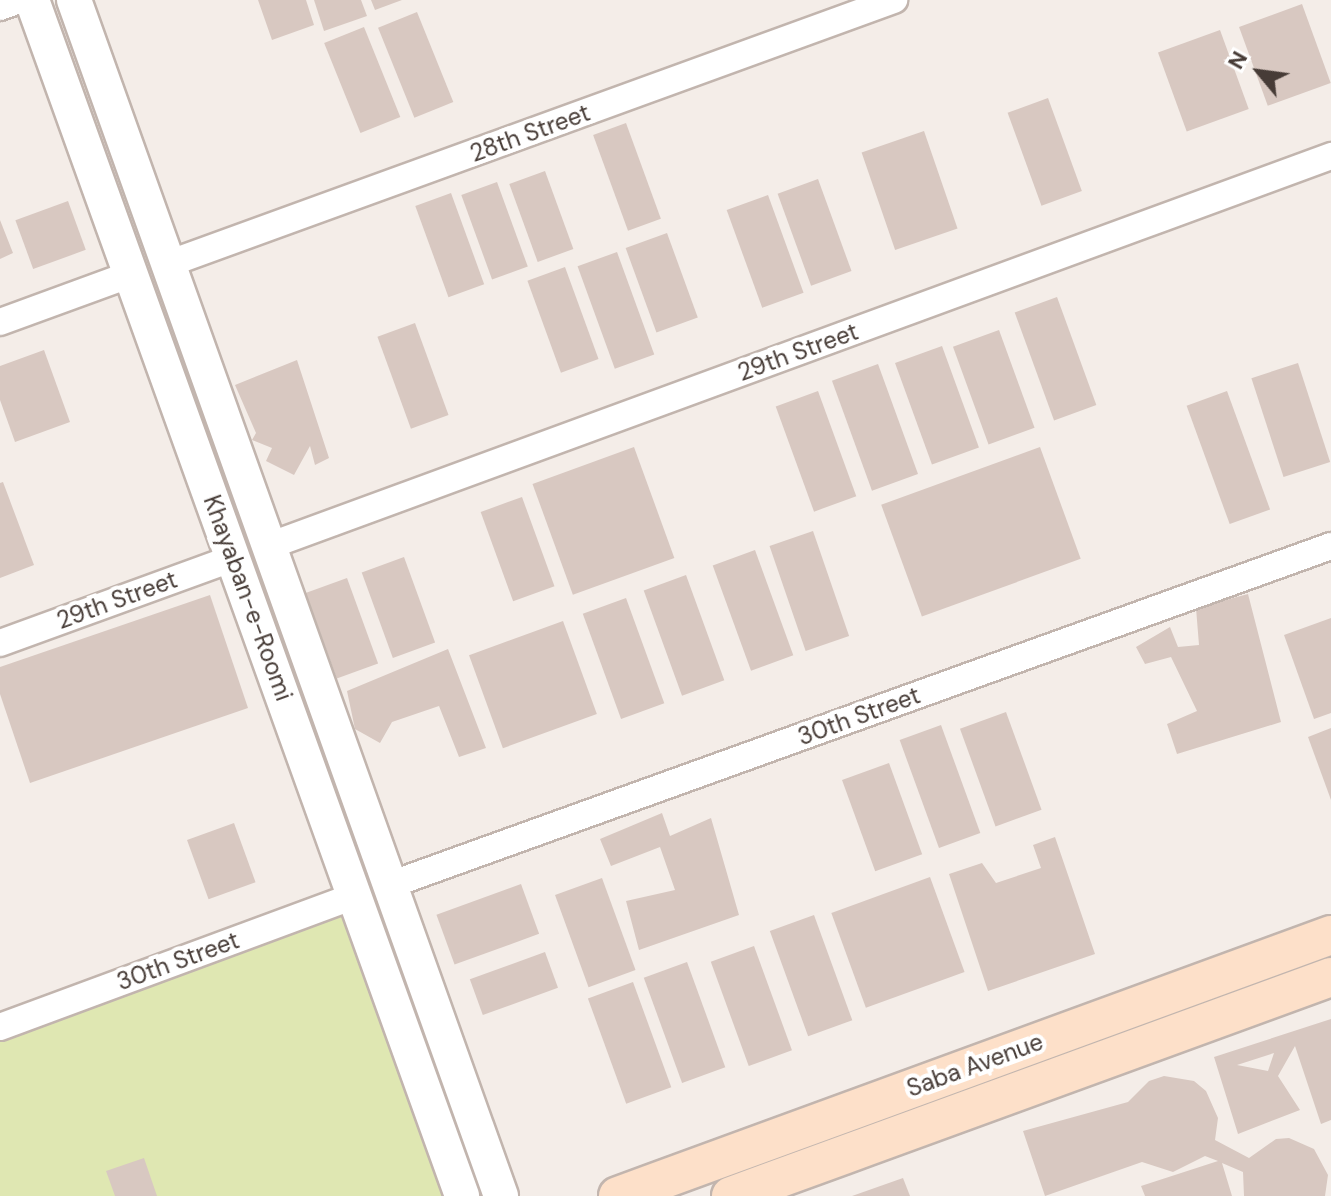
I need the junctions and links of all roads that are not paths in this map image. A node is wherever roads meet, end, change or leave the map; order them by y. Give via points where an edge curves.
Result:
1 (19, 0) edge
2 (32, 0) edge
3 (74, 0) edge
4 (894, 0) edge
5 (0, 7) edge
6 (1331, 156) edge
7 (165, 265) junction
8 (131, 274) junction
9 (0, 322) edge
10 (206, 379) junction
11 (173, 390) junction
12 (220, 420) junction
13 (190, 437) junction
14 (1331, 546) edge
15 (266, 547) junction
16 (233, 558) junction
17 (0, 643) edge
18 (387, 886) junction
19 (355, 896) junction
20 (1331, 935) edge
21 (1331, 977) edge
22 (0, 1027) edge
23 (462, 1196) edge
24 (501, 1196) edge
25 (618, 1196) edge
26 (731, 1196) edge

1 - 5 street
2 - 8 street, Khayaban-e-Roomi
3 - 7 street, Khayaban-e-Roomi
4 - 7 street, 28th Street
6 - 15 street, 29th Street
7 - 10 street, Khayaban-e-Roomi
8 - 9 street
8 - 11 street, Khayaban-e-Roomi
10 - 11 street via 193,396
10 - 12 street, Khayaban-e-Roomi
11 - 13 street, Khayaban-e-Roomi
12 - 13 street via 203,417
12 - 15 street, Khayaban-e-Roomi
13 - 16 street, Khayaban-e-Roomi
14 - 18 street, 30th Street
15 - 18 street, Khayaban-e-Roomi
16 - 17 street, 29th Street
16 - 19 street, Khayaban-e-Roomi
18 - 24 street, Khayaban-e-Roomi
19 - 22 street, 30th Street
19 - 23 street, Khayaban-e-Roomi
20 - 25 main road, Saba Avenue
21 - 26 main road, Saba Avenue

